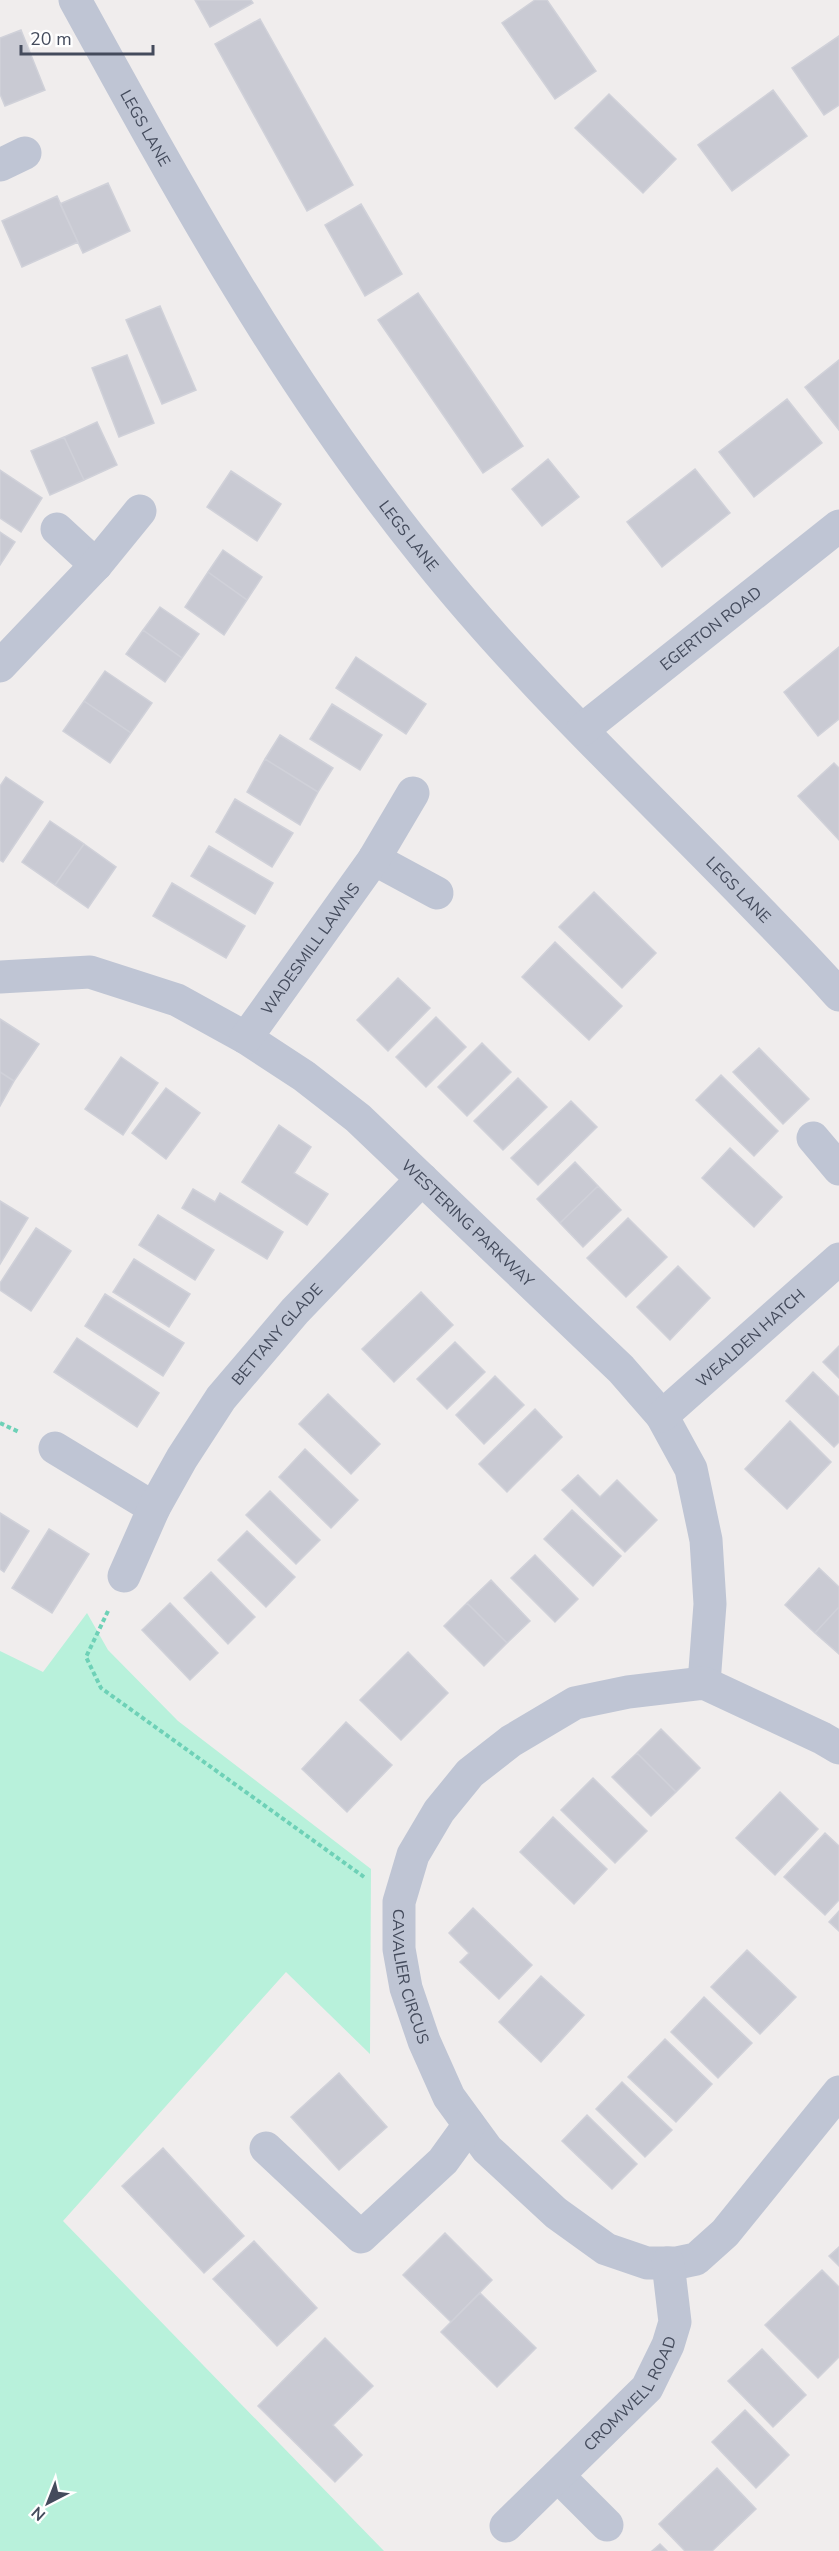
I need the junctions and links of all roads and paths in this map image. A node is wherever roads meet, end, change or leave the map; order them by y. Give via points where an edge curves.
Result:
1 (75, 0) edge
2 (140, 511) dead end
3 (839, 526) edge
4 (57, 529) dead end
5 (96, 565) junction
6 (0, 666) edge
7 (582, 730) junction
8 (413, 793) dead end
9 (374, 859) junction
10 (437, 893) dead end
11 (0, 977) edge
12 (839, 995) edge
13 (246, 1038) junction
14 (813, 1138) dead end
15 (839, 1169) edge
16 (422, 1179) junction
17 (839, 1259) edge
18 (662, 1416) junction
19 (55, 1448) dead end
20 (154, 1508) junction
21 (124, 1576) joint
22 (704, 1683) junction
23 (839, 1748) edge
24 (399, 1902) junction
25 (837, 2098) edge
26 (469, 2125) junction
27 (266, 2148) dead end
28 (658, 2263) junction
29 (558, 2476) junction
30 (607, 2525) dead end
31 (506, 2526) dead end

1 - 7 street, LEGS LANE via 190,207 276,350 352,462 496,640
2 - 5 street
3 - 7 street, EGERTON ROAD
4 - 5 street
5 - 6 street
7 - 12 street, LEGS LANE
8 - 9 street, WADESMILL LAWNS
9 - 10 street
9 - 13 street, WADESMILL LAWNS
11 - 13 street, WESTERING PARKWAY via 90,972 177,1000
13 - 16 street, WESTERING PARKWAY via 358,1118
14 - 15 street
16 - 18 street, WESTERING PARKWAY via 621,1369
16 - 20 street, BETTANY GLADE via 295,1311 221,1398
17 - 18 street, WEALDEN HATCH
18 - 22 street, WESTERING PARKWAY via 691,1469 706,1540 710,1604
19 - 20 street
20 - 21 street, BETTANY GLADE
21 - 24 path via 86,1657 101,1688
22 - 23 street
22 - 24 street, CAVALIER CIRCUS via 575,1703 511,1741 470,1773 438,1811 413,1855
24 - 26 street, CAVALIER CIRCUS via 399,1948 406,1988 424,2041 450,2097
25 - 28 street via 725,2233 696,2259
26 - 27 street via 443,2161 361,2237
26 - 28 street, CAVALIER CIRCUS via 487,2149 556,2213 606,2249
28 - 29 street, CROMWELL ROAD via 675,2322 668,2345 647,2388
29 - 30 street
29 - 31 street, CROMWELL ROAD

